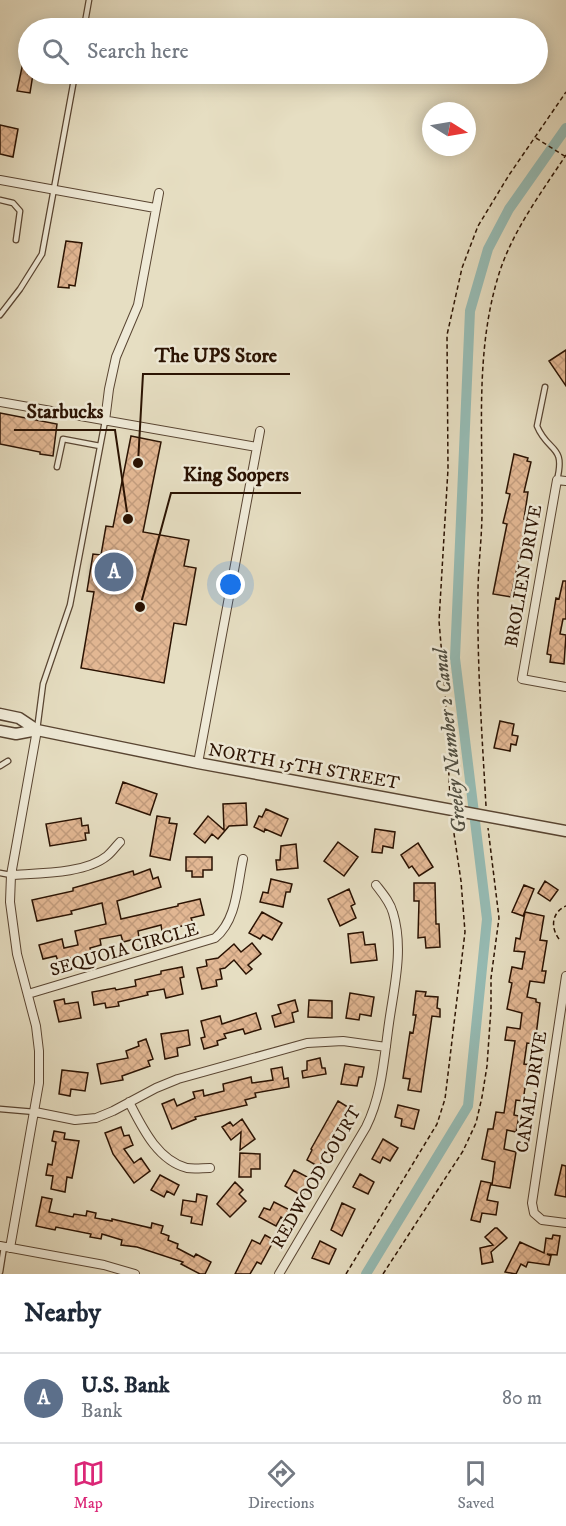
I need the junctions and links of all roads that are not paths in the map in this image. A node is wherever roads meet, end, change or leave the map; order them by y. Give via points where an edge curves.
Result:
1 (89, 0) edge
2 (86, 18) edge
3 (73, 84) edge
4 (0, 180) edge
5 (52, 190) junction
6 (159, 193) dead end
7 (0, 200) edge
8 (155, 208) junction
9 (16, 240) dead end
10 (0, 315) edge
11 (545, 387) dead end
12 (0, 402) edge
13 (105, 421) junction
14 (260, 431) dead end
15 (100, 446) junction
16 (257, 447) junction
17 (57, 467) dead end
18 (561, 481) edge
19 (566, 687) edge
20 (0, 714) edge
21 (38, 730) junction
22 (0, 731) edge
23 (8, 761) dead end
24 (198, 763) junction
25 (0, 766) edge
26 (566, 831) edge
27 (120, 842) dead end
28 (243, 859) dead end
29 (0, 873) edge
30 (11, 875) junction
31 (376, 885) dead end
32 (566, 976) edge
33 (28, 994) junction
34 (386, 1047) junction
35 (129, 1102) junction
36 (0, 1109) edge
37 (35, 1112) junction
38 (210, 1168) dead end
39 (566, 1223) edge
40 (5, 1247) edge
41 (0, 1272) edge
42 (122, 1272) edge
43 (135, 1274) edge
44 (279, 1274) edge

1 - 2 lane
3 - 5 lane
4 - 5 street
5 - 8 street
5 - 10 lane via 42,254
6 - 8 street
7 - 9 lane via 13,203 20,212
8 - 13 street via 138,305 116,357
11 - 18 lane via 537,426 562,457
12 - 13 street
13 - 15 lane
13 - 16 street
14 - 16 street
15 - 17 lane via 63,439
15 - 21 lane via 70,605 43,684
16 - 24 street
18 - 19 street, BROLIEN DRIVE via 522,679
20 - 21 street, NORTH 15TH STREET via 19,718
21 - 22 street, NORTH 15TH STREET via 16,734
21 - 24 street, NORTH 15TH STREET
21 - 30 street
23 - 25 lane
24 - 26 street, NORTH 15TH STREET
27 - 30 street via 106,857 83,866
28 - 33 street, SEQUOIA CIRCLE via 231,917 215,938
29 - 30 lane
30 - 33 street via 13,930
31 - 34 street, REDWOOD COURT via 393,911 398,952
32 - 39 street, CANAL DRIVE via 532,1203 534,1213 542,1220
33 - 37 street via 39,1050
34 - 35 street via 325,1041 297,1045 178,1079
34 - 44 street, REDWOOD COURT via 370,1118
35 - 37 street via 83,1120
35 - 38 street via 150,1139 168,1159 189,1168
36 - 37 lane
37 - 40 street
40 - 41 lane
40 - 42 street
42 - 43 street

